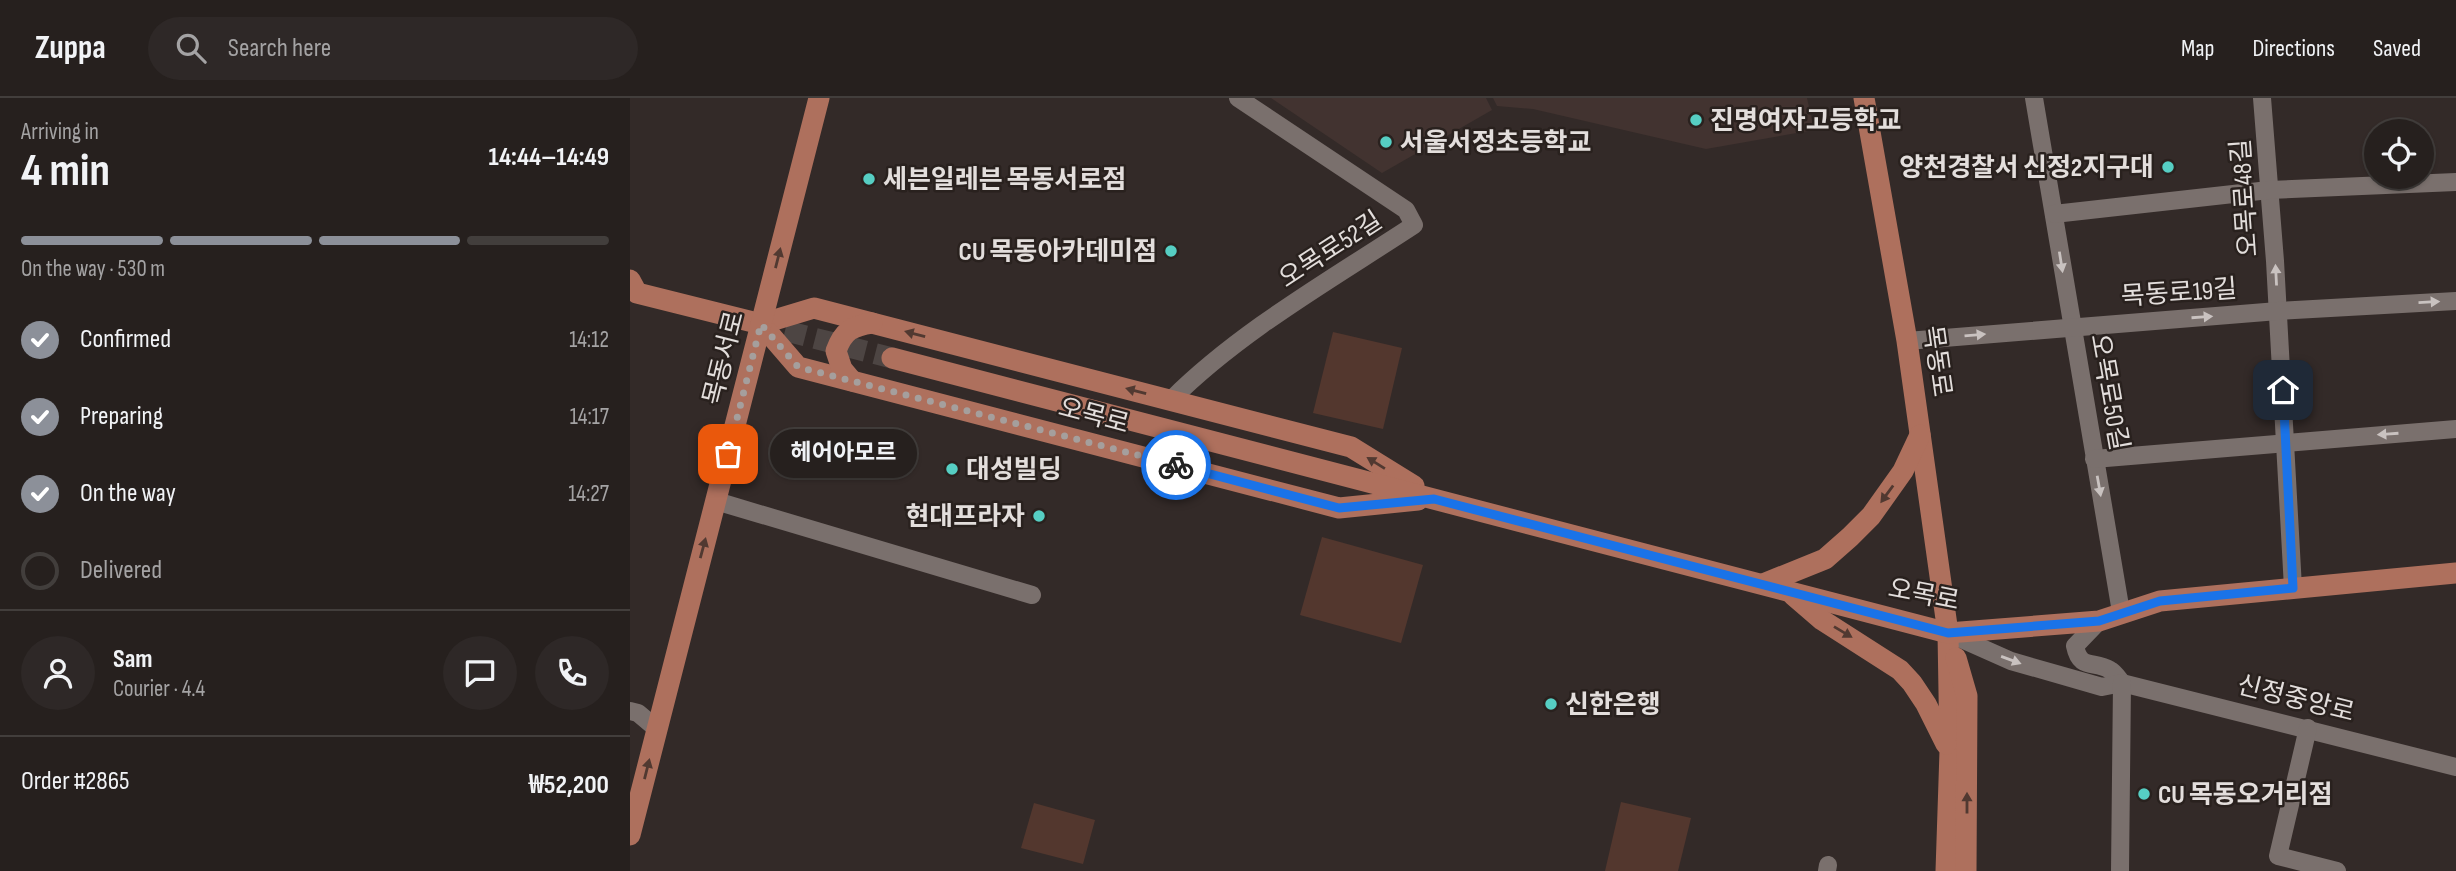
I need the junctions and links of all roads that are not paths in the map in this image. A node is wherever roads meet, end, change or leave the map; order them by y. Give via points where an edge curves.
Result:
1 (819, 98) edge
2 (1238, 98) edge
3 (1864, 98) edge
4 (2034, 98) edge
5 (2262, 98) edge
6 (2456, 182) edge
7 (2270, 190) junction
8 (2053, 214) junction
9 (632, 290) edge
10 (2456, 301) edge
11 (2278, 312) junction
12 (874, 323) junction
13 (761, 324) junction
14 (2072, 327) junction
15 (1907, 341) junction
16 (892, 358) tunnel mouth
17 (852, 381) junction
18 (1171, 400) junction
19 (2456, 429) edge
20 (1920, 435) junction
21 (2286, 442) junction
22 (2095, 459) junction
23 (1434, 499) junction
24 (716, 501) junction
25 (2456, 573) edge
26 (1763, 584) junction
27 (2293, 588) junction
28 (1788, 591) junction
29 (1032, 596) dead end
30 (2121, 612) junction
31 (2099, 621) junction
32 (1948, 633) junction
33 (2122, 682) junction
34 (630, 711) edge
35 (2308, 728) junction
36 (657, 729) junction
37 (1950, 751) junction
38 (2456, 766) edge
39 (630, 835) edge
40 (1946, 871) edge
41 (1966, 871) edge
42 (2120, 871) edge
43 (2337, 871) edge

13 -> 1 main road, 목동서로
2 - 18 street, 오목로52길 via 1406,210 1413,225 1202,369
3 - 15 main road, 목동로
4 - 8 street, 오목로50길
5 - 7 street, 오목로48길
6 - 7 street
7 - 8 street
11 -> 7 street, 오목로48길
8 -> 14 street, 오목로50길
9 - 13 main road
11 -> 10 street, 목동로19길
14 -> 11 street, 목동로19길
11 - 21 street, 오목로48길
12 - 13 main road, 오목로 via 814,307
12 - 17 main road via 856,326 841,338 836,351
18 -> 12 main road, 오목로
13 - 17 main road, 오목로 via 798,367
13 - 24 main road, 목동서로
15 -> 14 street, 목동로19길
14 - 22 street, 오목로50길
15 - 20 main road, 목동로
16 - 23 main road, 오목로
17 - 23 main road, 오목로 via 1339,508
23 -> 18 main road, 오목로 via 1351,447
19 -> 21 street
20 -> 26 main road via 1903,471 1850,537 1825,559
20 - 32 main road, 목동로
21 - 22 street
21 - 27 street, 오목로48길
22 -> 30 street, 오목로50길
23 - 26 main road, 오목로
24 - 29 street
36 -> 24 main road, 목동서로
25 - 27 main road, 오목로
26 - 28 main road, 오목로
27 - 30 main road, 오목로 via 2160,601
28 - 32 main road, 오목로
28 -> 37 main road via 1822,620 1900,670 1926,704
30 - 31 main road, 오목로
31 - 32 main road, 오목로
31 - 33 street, 신정중앙로 via 2075,646 2077,656 2110,670
32 -> 33 street, 신정중앙로 via 2024,665 2102,687
32 - 37 main road, 목동로
41 -> 32 main road, 목동로 via 1967,696
33 - 35 street, 신정중앙로
33 - 42 street
34 - 36 street
35 - 38 street, 신정중앙로
35 - 43 street via 2278,856
39 -> 36 main road, 목동서로
37 - 40 main road, 목동로

